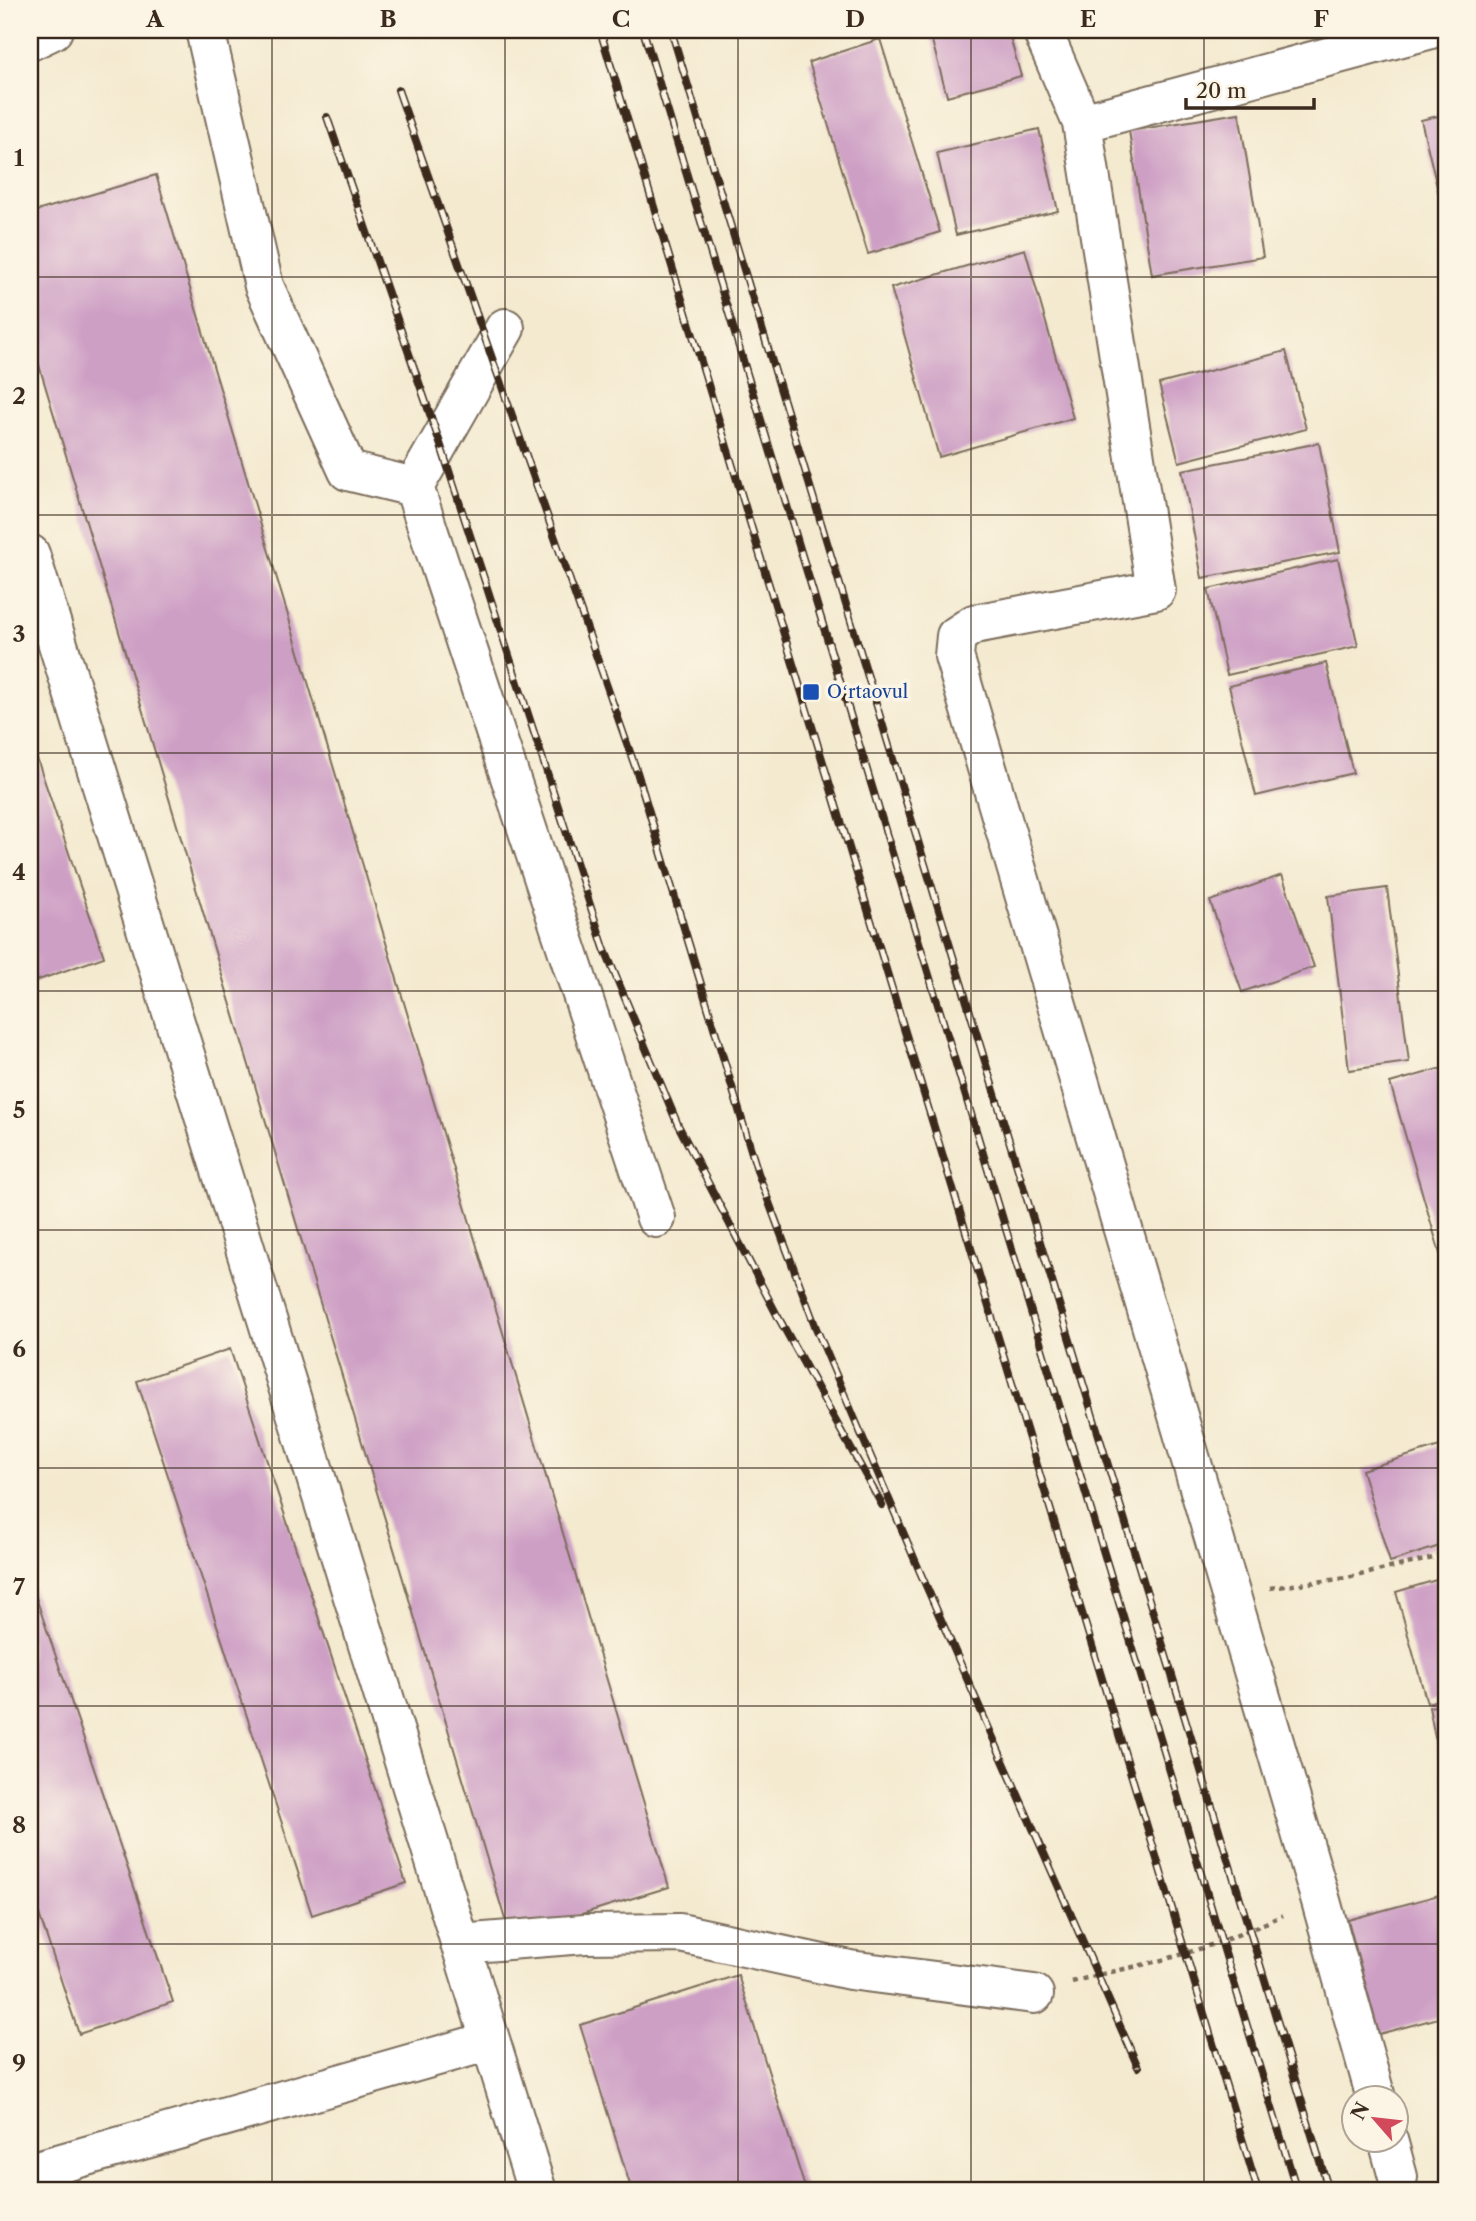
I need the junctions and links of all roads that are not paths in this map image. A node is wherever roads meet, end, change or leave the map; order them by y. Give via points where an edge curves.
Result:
1 (53, 30) edge
2 (205, 30) edge
3 (1042, 30) edge
4 (1428, 30) edge
5 (30, 41) edge
6 (1082, 123) junction
7 (505, 328) dead end
8 (414, 487) junction
9 (30, 554) edge
10 (656, 1218) dead end
11 (460, 1944) junction
12 (1034, 1994) road end
13 (490, 2041) junction
14 (1372, 2084) edge
15 (1392, 2154) edge
16 (30, 2172) edge
17 (1398, 2177) dead end
18 (537, 2191) edge

1 - 5 street
2 - 8 street via 264,286 348,471
3 - 6 street
4 - 6 street
6 - 14 street via 1156,590 974,625 956,636 954,656
7 - 8 street
8 - 10 street
9 - 11 street
11 - 12 street via 585,1934 680,1933 850,1970
11 - 13 street
13 - 16 street
13 - 18 street
15 - 17 street

